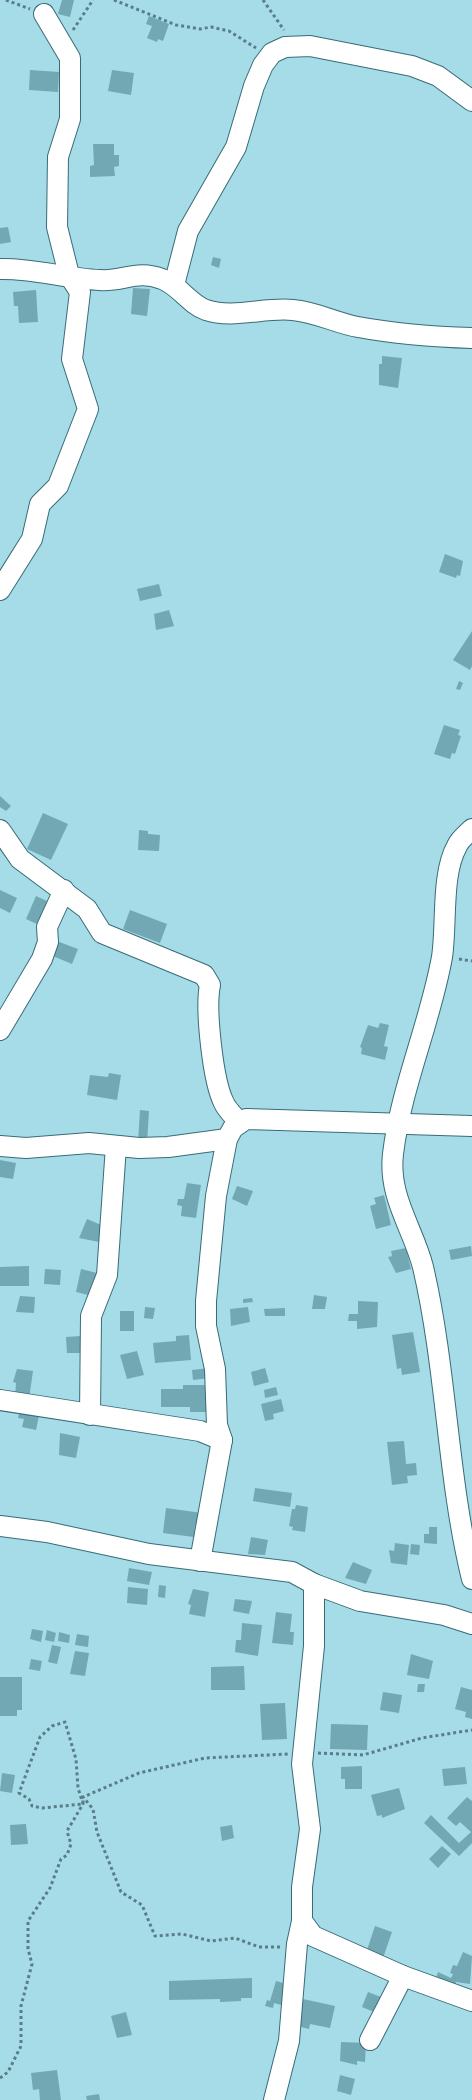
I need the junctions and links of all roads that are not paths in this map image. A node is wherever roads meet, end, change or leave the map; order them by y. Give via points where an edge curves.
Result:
1 (44, 14) road end
2 (472, 100) edge
3 (0, 269) edge
4 (69, 275) junction
5 (174, 285) junction
6 (472, 338) edge
7 (0, 590) edge
8 (472, 829) edge
9 (0, 830) edge
10 (64, 890) junction
11 (0, 1030) edge
12 (239, 1122) junction
13 (399, 1124) junction
14 (472, 1126) edge
15 (227, 1139) junction
16 (0, 1146) edge
17 (116, 1146) junction
18 (0, 1400) edge
19 (90, 1415) junction
20 (222, 1440) junction
21 (0, 1526) edge
22 (200, 1561) junction
23 (472, 1579) edge
24 (314, 1584) junction
25 (472, 1624) edge
26 (302, 1921) junction
27 (403, 1976) junction
28 (472, 2001) edge
29 (370, 2040) dead end
30 (274, 2100) edge

1 - 4 street via 70,58 70,120 58,157 57,227
2 - 5 street via 438,76 412,66 370,60 334,49 278,50 263,65 236,147 189,231
3 - 4 street
4 - 5 street via 99,280 150,275
4 - 7 street via 80,292 72,359 88,409 58,486 40,504 32,539
5 - 6 street via 206,310 229,314 289,309 356,327
8 - 13 street via 457,844 450,861 442,957 402,1099
9 - 10 street via 20,858
10 - 11 street via 47,927 48,942 42,959
10 - 12 street via 87,909 102,933 204,975 210,985 207,1002 223,1103
12 - 13 street via 246,1119
12 - 15 street
13 - 14 street
13 - 23 street via 393,1156 395,1197 423,1265 449,1427 460,1529
15 - 17 street via 168,1147
15 - 20 street via 216,1196 206,1301 217,1425
16 - 17 street
17 - 19 street via 107,1275 91,1316
18 - 19 street
19 - 20 street via 200,1431
20 - 22 street
21 - 22 street
22 - 24 street via 292,1572
24 - 25 street via 360,1601 444,1615
24 - 26 street via 314,1646 302,1764 310,1829
26 - 27 street via 313,1936
26 - 30 street via 289,2041
27 - 28 street
27 - 29 street

